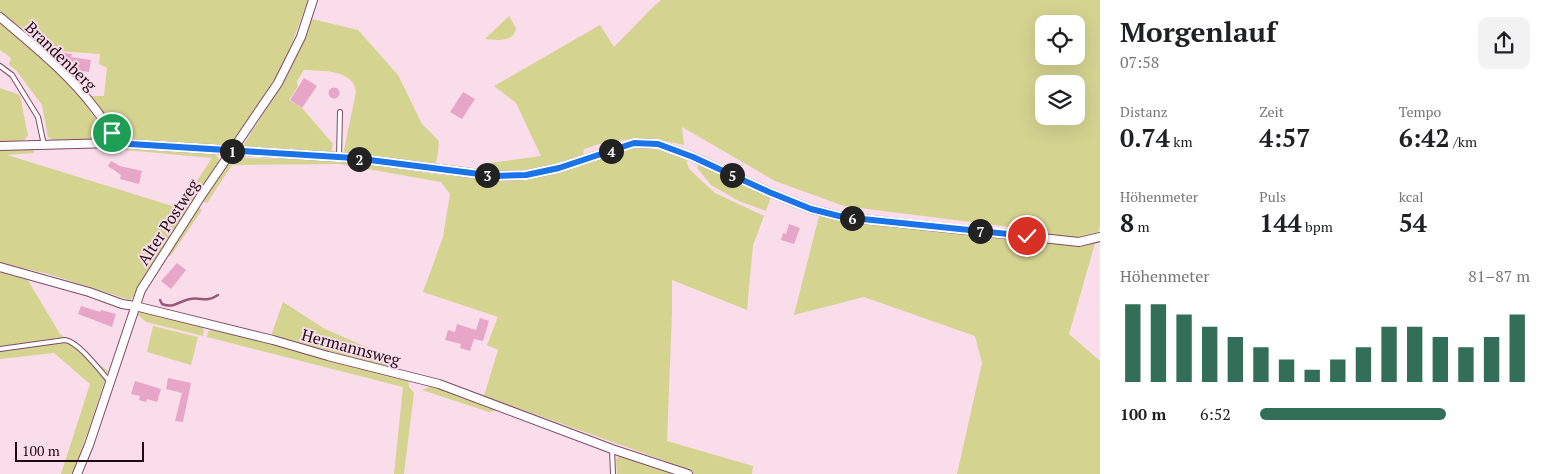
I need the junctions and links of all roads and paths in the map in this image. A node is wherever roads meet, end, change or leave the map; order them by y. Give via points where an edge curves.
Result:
1 (313, 0) edge
2 (0, 17) edge
3 (0, 66) edge
4 (340, 112) dead end
5 (114, 143) junction
6 (0, 146) edge
7 (44, 146) junction
8 (231, 151) junction
9 (339, 158) junction
10 (1100, 237) edge
11 (0, 267) edge
12 (135, 306) junction
13 (0, 349) edge
14 (110, 382) junction
15 (612, 449) junction
16 (77, 474) edge
17 (612, 474) edge
18 (688, 474) edge

1 - 8 street, Alter Postweg via 301,37 278,83
2 - 5 street, Brandenberg via 48,57 81,91 112,133
3 - 7 lane via 12,74 38,116
4 - 9 lane
5 - 7 street
5 - 8 street
6 - 7 street
8 - 9 street
8 - 12 street, Alter Postweg via 141,290
9 - 10 street via 495,176 526,175 559,168 634,143 658,144 811,209 843,217 1079,242
11 - 12 street, Hermannsweg
12 - 14 street, Alter Postweg
12 - 15 street, Hermannsweg via 439,384
13 - 14 lane via 70,341
14 - 16 street, Alter Postweg
15 - 17 lane
15 - 18 street, Hermannsweg

